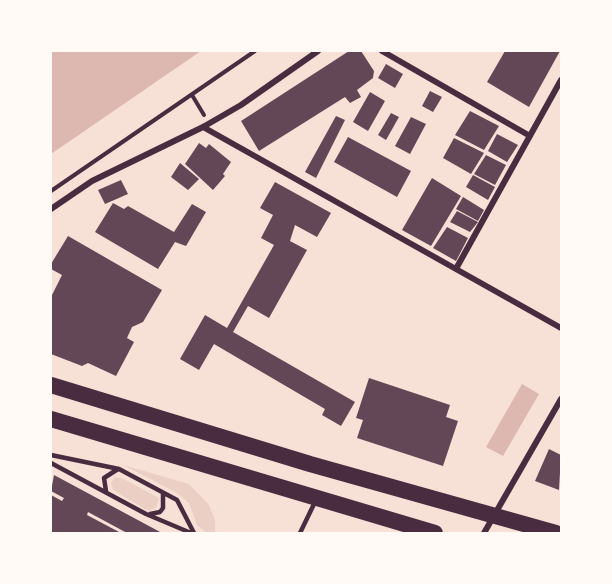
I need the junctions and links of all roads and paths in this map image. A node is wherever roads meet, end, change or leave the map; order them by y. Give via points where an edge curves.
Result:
1 (255, 51) edge
2 (318, 51) edge
3 (382, 51) edge
4 (561, 80) edge
5 (192, 95) junction
6 (204, 116) dead end
7 (203, 127) junction
8 (530, 136) junction
9 (51, 190) edge
10 (51, 209) edge
11 (457, 267) junction
12 (561, 328) edge
13 (51, 385) edge
14 (561, 399) edge
15 (51, 419) edge
16 (51, 456) edge
17 (51, 463) edge
18 (118, 469) junction
19 (161, 491) junction
20 (108, 493) junction
21 (316, 499) junction
22 (146, 514) junction
23 (494, 518) junction
24 (192, 533) edge
25 (300, 533) edge
26 (435, 533) edge
27 (484, 533) edge
28 (556, 533) edge

1 - 5 path
2 - 7 street
3 - 8 street
4 - 8 street
5 - 6 path
5 - 9 path
7 - 10 street via 92,181
7 - 11 street
8 - 11 street
11 - 12 street
13 - 23 highway
14 - 23 street
15 - 21 highway
16 - 18 lane
17 - 20 lane
18 - 19 lane
18 - 20 lane via 104,478
19 - 22 lane via 165,496 163,507 155,514
19 - 24 lane via 182,506
20 - 22 lane
21 - 25 lane
21 - 26 highway
22 - 24 lane
23 - 27 street
23 - 28 highway

